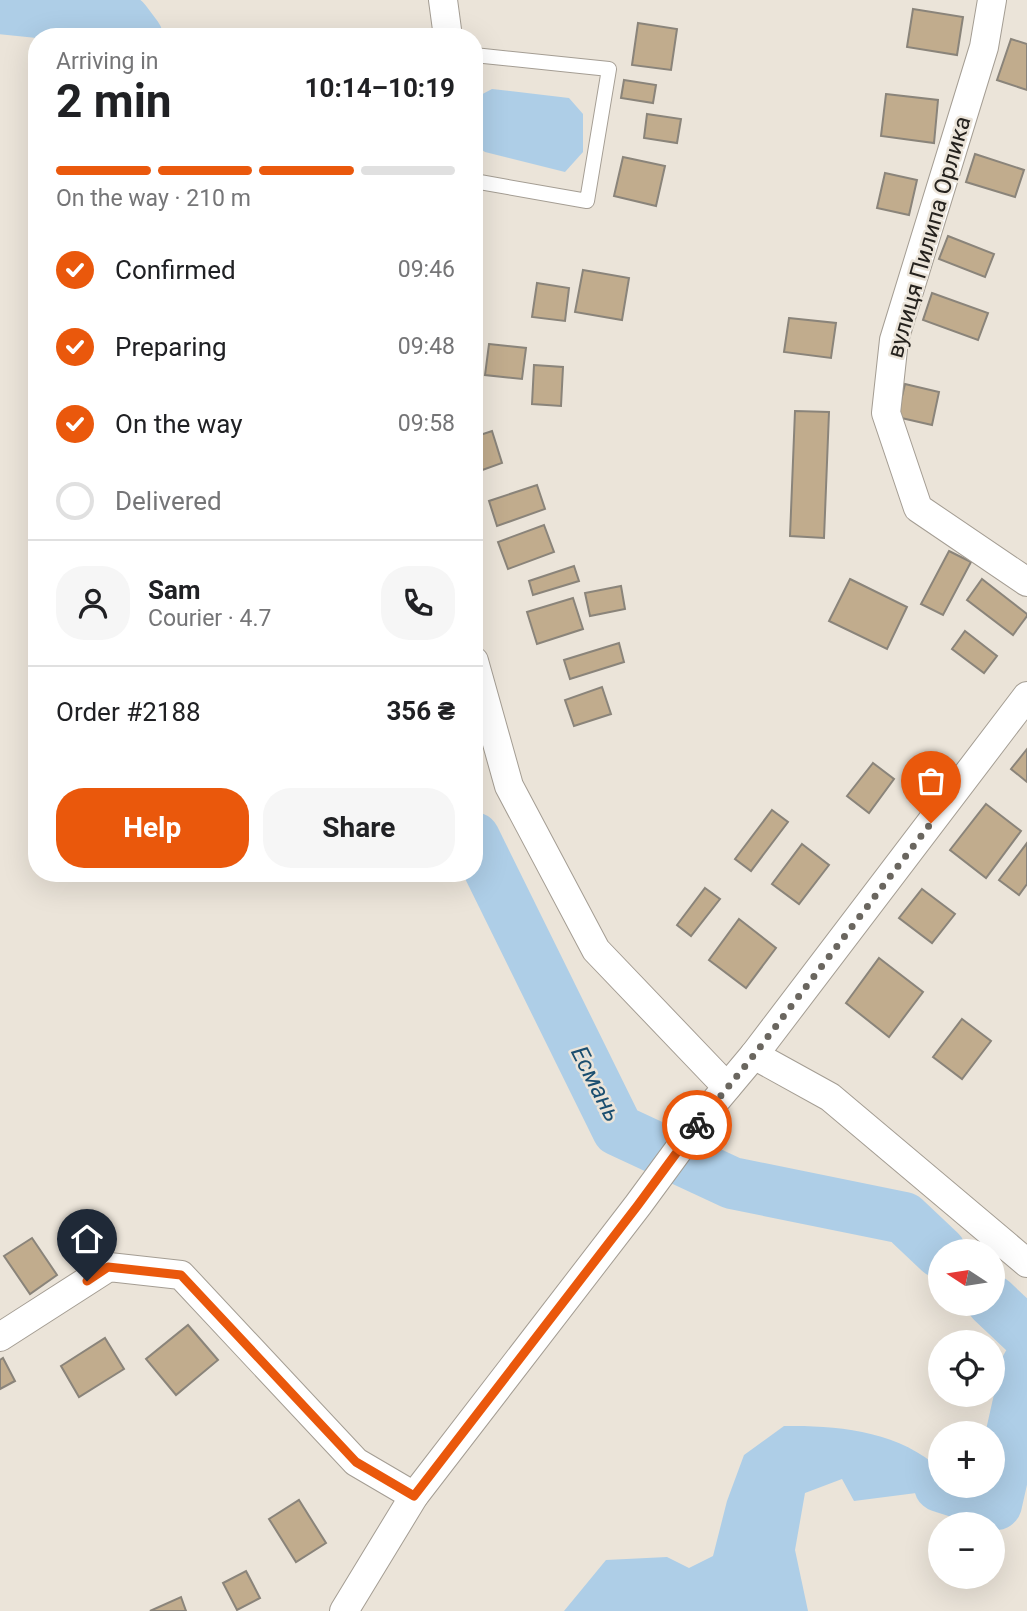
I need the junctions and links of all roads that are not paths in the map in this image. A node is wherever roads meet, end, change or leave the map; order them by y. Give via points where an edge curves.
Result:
1 (443, 0) edge
2 (992, 0) edge
3 (447, 28) edge
4 (483, 56) edge
5 (483, 183) edge
6 (1027, 582) edge
7 (483, 693) edge
8 (1027, 696) edge
9 (754, 1055) junction
10 (727, 1087) junction
11 (1027, 1263) edge
12 (0, 1337) edge
13 (414, 1496) junction
14 (344, 1611) edge

1 - 3 street
2 - 6 street, вулиця Пилипа Орлика via 984,47 894,340 886,413 918,508
4 - 5 lane via 609,69 587,201
7 - 10 street via 509,786 596,950
8 - 9 street
9 - 10 street
9 - 11 street via 830,1097
10 - 13 street
12 - 13 street via 108,1267 181,1275 356,1462
13 - 14 street

